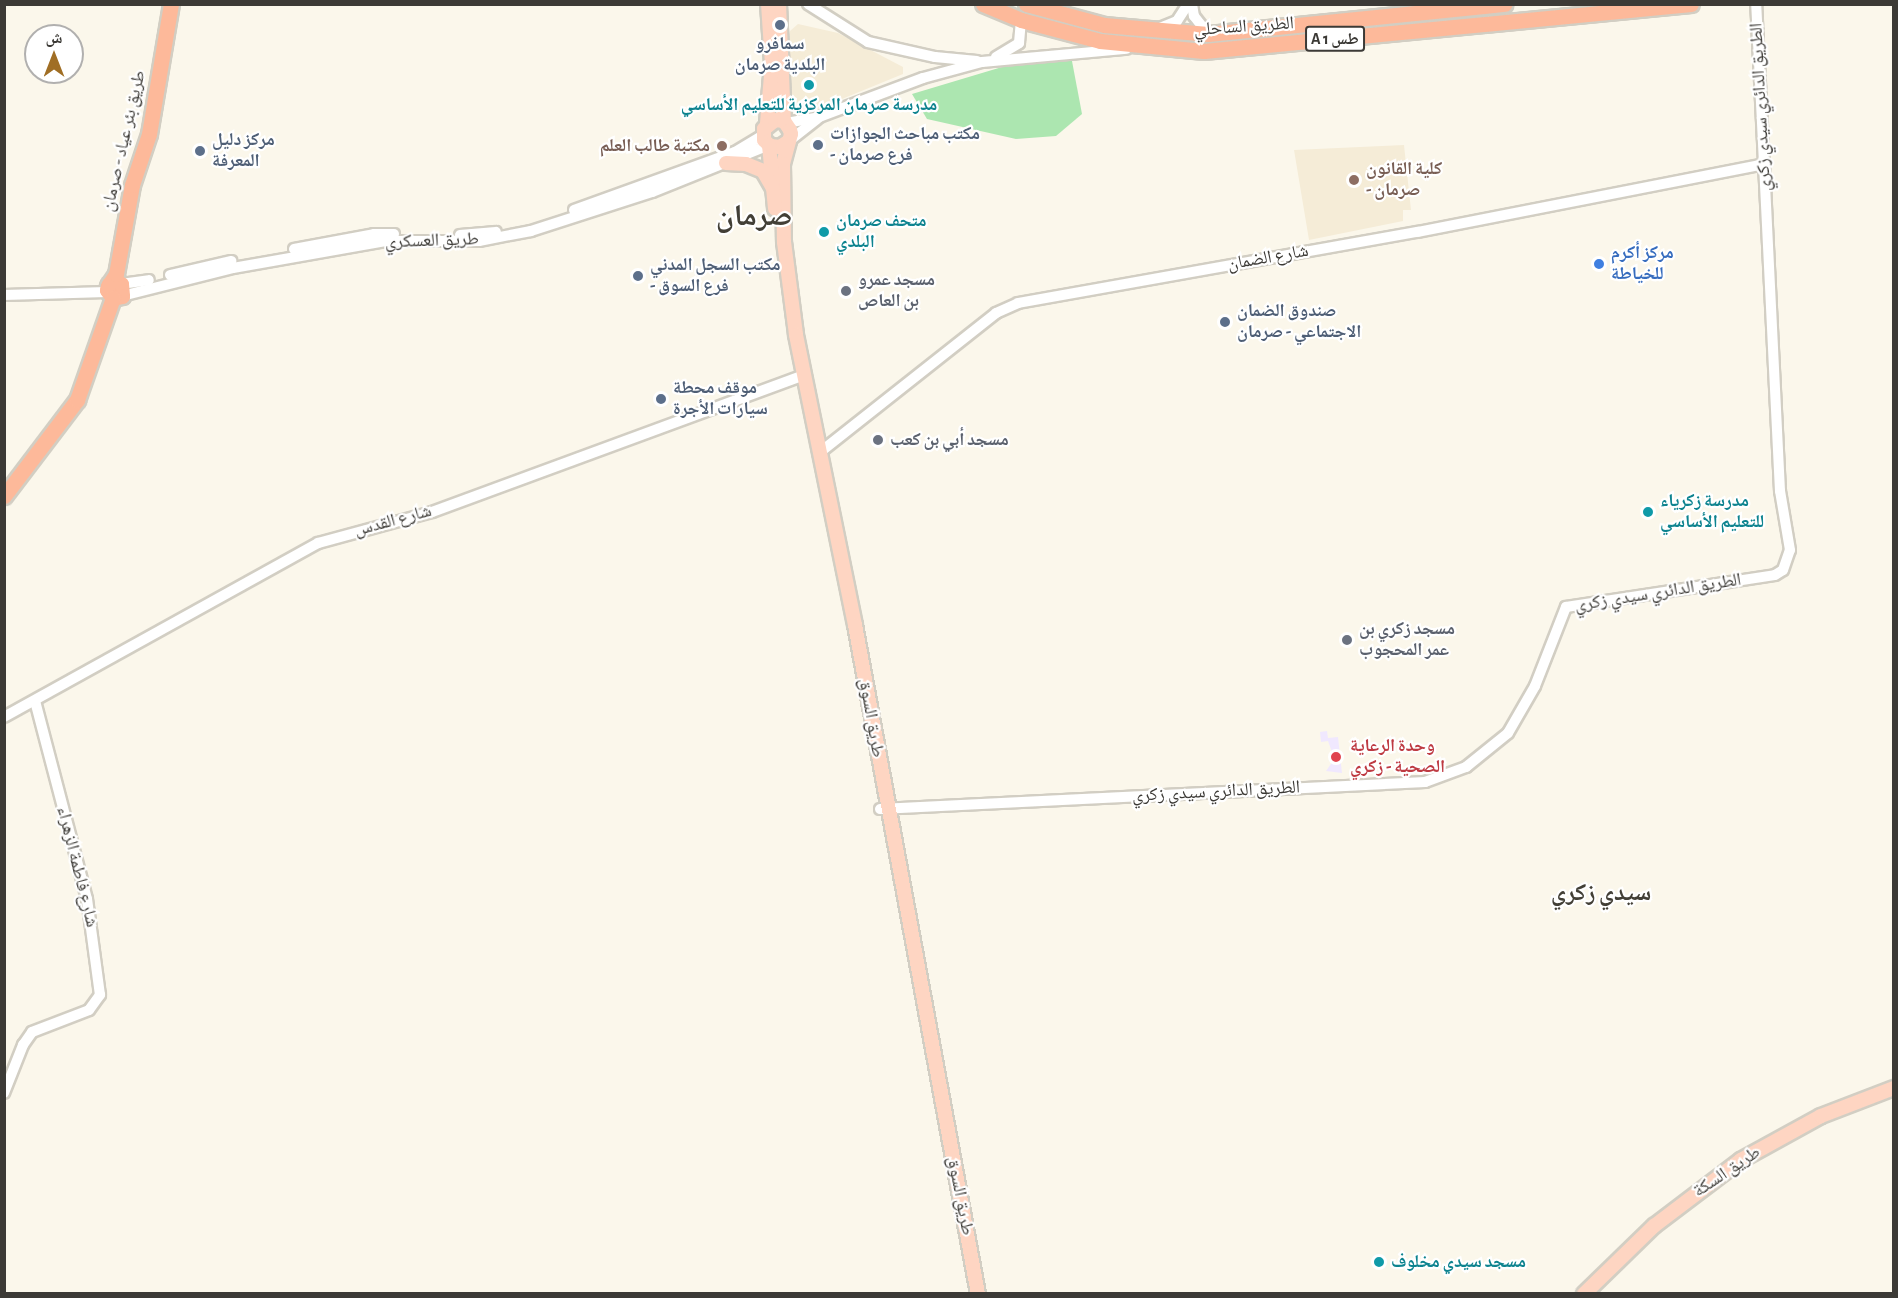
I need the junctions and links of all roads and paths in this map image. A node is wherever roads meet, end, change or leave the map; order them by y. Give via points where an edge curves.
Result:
1 (171, 4) edge
2 (177, 4) edge
3 (768, 4) edge
4 (779, 4) edge
5 (808, 4) edge
6 (983, 4) edge
7 (1026, 4) edge
8 (1190, 4) edge
9 (1504, 4) edge
10 (1691, 4) edge
11 (1756, 4) edge
12 (1572, 10) edge
13 (1021, 20) junction
14 (1155, 30) junction
15 (1208, 34) junction
16 (1150, 47) junction
17 (984, 62) junction
18 (819, 117) junction
19 (785, 122) junction
20 (766, 134) junction
21 (789, 141) junction
22 (726, 163) junction
23 (1764, 164) junction
24 (774, 189) junction
25 (114, 291) junction
26 (4, 295) edge
27 (801, 376) junction
28 (815, 431) junction
29 (835, 439) junction
30 (819, 453) junction
31 (4, 496) edge
32 (35, 701) junction
33 (4, 717) edge
34 (883, 808) junction
35 (1893, 1088) edge
36 (4, 1093) edge
37 (970, 1293) edge
38 (978, 1293) edge
39 (1584, 1293) edge

1 - 25 highway, طريق بئر عياد - صرمان via 149,134 132,185
2 - 25 highway, طريق بئر عياد - صرمان via 155,134
3 - 20 main road, طريق السوق via 772,64
4 - 19 main road
5 - 17 street via 868,42 935,57
6 - 13 highway, الطريق الساحلي / A 1 طس
7 - 14 highway, الطريق الساحلي / A 1 طس via 1104,25
8 - 14 street via 1177,21
8 - 15 street
9 - 15 highway, الطريق الساحلي / A 1 طس
10 - 12 highway, الطريق الساحلي / A 1 طس
11 - 23 street, الطريق الدائري سيدي زكري
12 - 16 highway, الطريق الساحلي / A 1 طس via 1261,48 1204,51
13 - 16 highway, الطريق الساحلي / A 1 طس via 1100,41
13 - 17 street via 1016,48
14 - 15 highway, الطريق الساحلي / A 1 طس
16 - 17 street
17 - 18 street via 923,78
18 - 19 street
18 - 21 street
19 - 20 main road
19 - 21 main road via 790,130
20 - 21 main road via 780,147
20 - 22 street, طريق العسكري
20 - 24 main road, طريق السوق
20 - 25 street, طريق العسكري via 735,152 538,223 463,235 374,234
21 - 27 main road, طريق السوق via 783,164 785,253
22 - 24 main road via 747,164 763,171
22 - 25 street, طريق العسكري via 652,192 531,231 479,242 386,241
23 - 29 street, شارع الضمان via 1418,232 1018,303 996,313
23 - 34 street, الطريق الدائري سيدي زكري via 1780,491 1790,550 1783,570 1775,575 1566,607 1535,686 1508,733 1466,767 1425,782
24 - 27 main road, طريق السوق via 780,273
25 - 26 street
25 - 31 highway, طريق بئر عياد - صرمان via 77,400
27 - 28 main road, طريق السوق
27 - 32 street, شارع القدس via 432,512 318,543
27 - 34 main road, طريق السوق
28 - 29 street
28 - 30 main road, طريق السوق
29 - 30 street, شارع الضمان
30 - 34 main road, طريق السوق
32 - 33 street, شارع القدس
32 - 36 street, شارع فاطمة الزهراء via 87,899 100,995 89,1010 32,1032 22,1045
34 - 37 main road, طريق السوق
34 - 38 main road, طريق السوق
35 - 39 main road, طريق السكة via 1821,1116 1741,1160 1654,1226

